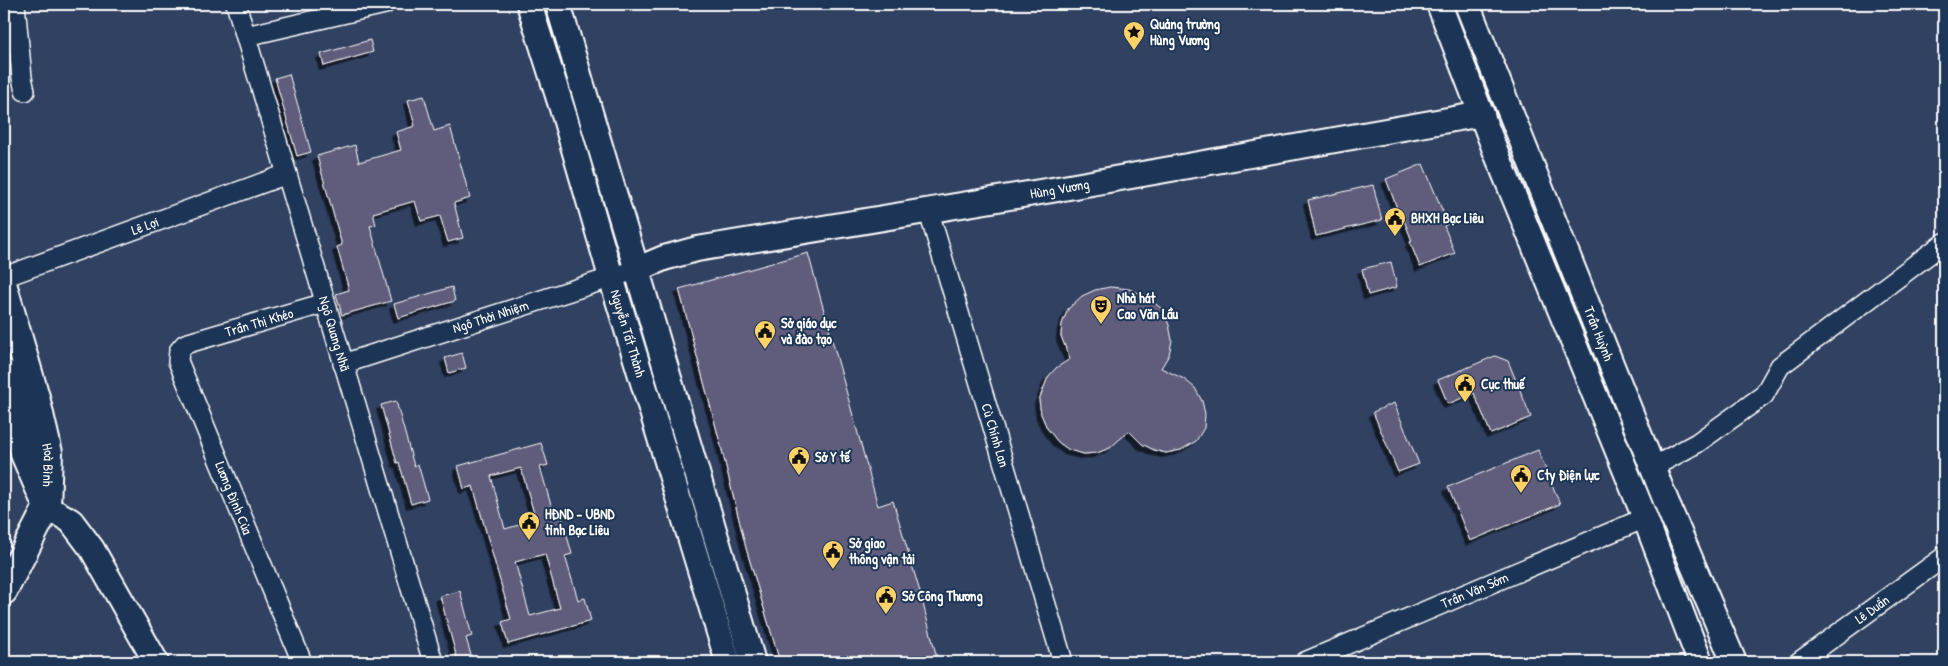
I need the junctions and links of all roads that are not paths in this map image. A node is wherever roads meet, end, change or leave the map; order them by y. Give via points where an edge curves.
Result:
1 (15, 4) edge
2 (236, 4) edge
3 (385, 4) edge
4 (529, 4) edge
5 (558, 4) edge
6 (1439, 4) edge
7 (1471, 4) edge
8 (246, 36) junction
9 (25, 91) dead end
10 (1508, 104) junction
11 (590, 110) junction
12 (1482, 114) junction
13 (565, 118) junction
14 (287, 174) junction
15 (928, 209) junction
16 (1944, 243) edge
17 (638, 269) junction
18 (4, 277) edge
19 (611, 277) junction
20 (4, 287) edge
21 (325, 303) junction
22 (7, 314) edge
23 (195, 341) joint
24 (343, 364) junction
25 (4, 373) edge
26 (24, 401) junction
27 (1653, 467) junction
28 (698, 475) junction
29 (674, 483) junction
30 (46, 509) junction
31 (1645, 518) junction
32 (1944, 557) edge
33 (4, 591) edge
34 (156, 662) edge
35 (302, 662) edge
36 (433, 662) edge
37 (728, 662) edge
38 (753, 662) edge
39 (1063, 662) edge
40 (1305, 662) edge
41 (1700, 662) edge
42 (1734, 662) edge
43 (1799, 662) edge

1 - 9 street
2 - 8 street, Ngô Quang Nhã
3 - 8 street
4 - 13 street, Nguyễn Tất Thành
5 - 11 street, Nguyễn Tất Thành
6 - 12 street, Trần Huỳnh
7 - 10 street, Trần Huỳnh
8 - 14 street, Ngô Quang Nhã
10 - 12 street
10 - 27 street, Trần Huỳnh
11 - 13 street
11 - 17 street, Nguyễn Tất Thành
12 - 15 street, Hùng Vương via 1061,189
12 - 31 street, Trần Huỳnh
13 - 19 street, Nguyễn Tất Thành
14 - 18 street, Lê Lợi
14 - 21 street, Ngô Quang Nhã
15 - 17 street, Hùng Vương via 697,249
15 - 39 street, Cù Chính Lan
16 - 27 street via 1780,366 1764,395 1697,443
17 - 19 street, Ngô Thời Nhiệm
17 - 28 street, Nguyễn Tất Thành
19 - 24 street, Ngô Thời Nhiệm
19 - 29 street, Nguyễn Tất Thành
20 - 22 main road, Hoà Bình
21 - 23 street, Trần Thị Khéo
21 - 24 street, Ngô Quang Nhã
22 - 26 main road, Hoà Bình
23 - 35 street, Lương Định Của via 179,351 178,361
24 - 36 street, Ngô Quang Nhã
25 - 26 main road, Hoà Bình
26 - 30 main road, Hoà Bình via 24,454
27 - 42 street, Trần Huỳnh
28 - 29 street
28 - 38 street, Nguyễn Tất Thành
29 - 37 street, Nguyễn Tất Thành
30 - 33 main road
30 - 34 street via 71,521 92,549
31 - 40 street, Trần Văn Sớm
31 - 41 street, Trần Huỳnh
32 - 43 street, Lê Duẩn

